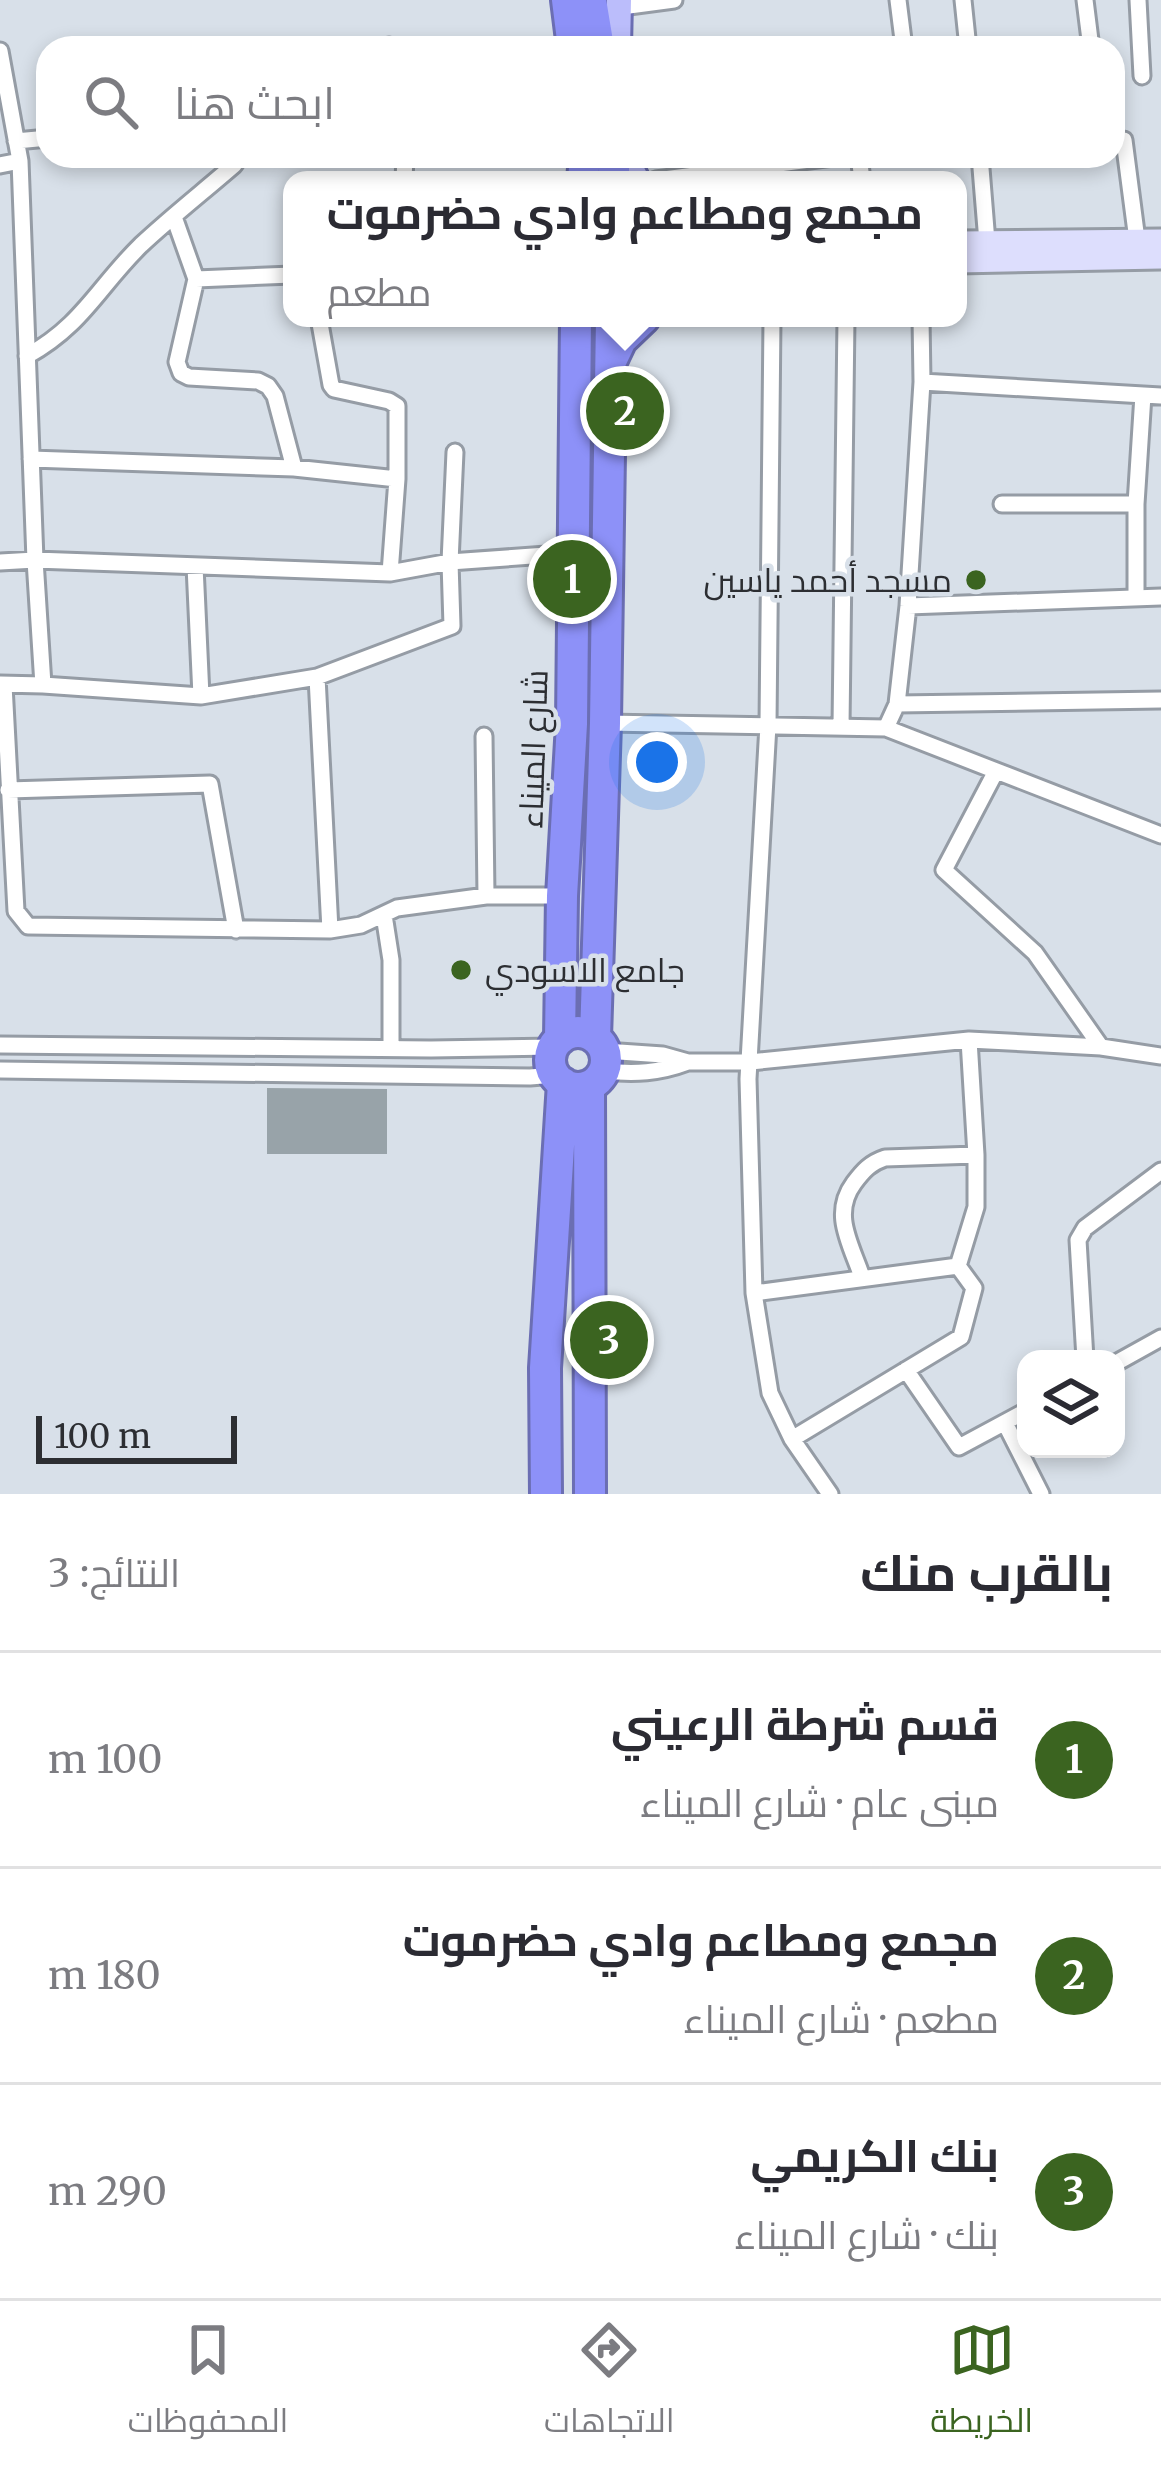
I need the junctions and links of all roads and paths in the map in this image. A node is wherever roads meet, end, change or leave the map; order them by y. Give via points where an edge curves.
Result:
1 (674, 0) edge
2 (898, 0) edge
3 (963, 0) edge
4 (1085, 0) edge
5 (1138, 0) edge
6 (593, 5) edge
7 (579, 36) edge
8 (597, 36) edge
9 (611, 36) edge
10 (902, 36) edge
11 (967, 36) edge
12 (1090, 36) edge
13 (0, 51) edge
14 (1142, 76) dead end
15 (36, 139) edge
16 (16, 141) junction
17 (1125, 148) edge
18 (20, 161) junction
19 (0, 165) edge
20 (231, 168) edge
21 (981, 168) edge
22 (174, 217) junction
23 (1137, 240) junction
24 (1161, 240) edge
25 (967, 242) edge
26 (987, 242) junction
27 (1161, 259) edge
28 (967, 262) edge
29 (283, 274) edge
30 (196, 279) junction
31 (321, 327) edge
32 (576, 327) edge
33 (611, 327) edge
34 (635, 327) edge
35 (772, 327) edge
36 (846, 327) edge
37 (921, 327) edge
38 (27, 356) junction
39 (609, 364) junction
40 (922, 382) junction
41 (1143, 394) junction
42 (1161, 396) edge
43 (454, 452) dead end
44 (31, 459) junction
45 (294, 468) junction
46 (397, 478) junction
47 (1002, 504) dead end
48 (1136, 504) junction
49 (574, 554) junction
50 (35, 560) junction
51 (0, 562) edge
52 (450, 562) junction
53 (195, 566) junction
54 (390, 573) junction
55 (1161, 597) edge
56 (1136, 598) junction
57 (908, 606) junction
58 (316, 677) junction
59 (2, 684) edge
60 (43, 685) junction
61 (201, 696) junction
62 (1161, 700) edge
63 (897, 704) junction
64 (604, 723) junction
65 (768, 725) junction
66 (842, 727) junction
67 (886, 728) junction
68 (484, 736) dead end
69 (996, 771) junction
70 (8, 790) junction
71 (1161, 835) edge
72 (486, 896) junction
73 (562, 896) junction
74 (384, 915) junction
75 (236, 930) junction
76 (330, 930) junction
77 (969, 1040) junction
78 (0, 1045) edge
79 (1101, 1047) junction
80 (392, 1048) junction
81 (1161, 1056) edge
82 (578, 1061) junction
83 (750, 1062) junction
84 (0, 1070) edge
85 (976, 1155) junction
86 (1161, 1172) edge
87 (958, 1266) junction
88 (862, 1277) junction
89 (754, 1293) junction
90 (1161, 1338) edge
91 (1084, 1350) edge
92 (1125, 1358) edge
93 (906, 1370) junction
94 (1017, 1416) edge
95 (1005, 1423) junction
96 (792, 1438) junction
97 (546, 1494) edge
98 (590, 1494) edge
99 (830, 1494) edge
100 (1041, 1494) edge

1 - 6 street
2 - 10 street
3 - 11 street
4 - 12 street
5 - 14 street
6 - 7 highway
6 - 8 highway
6 - 9 main road
13 - 16 street
15 - 16 street
16 - 18 street
17 - 23 street
18 - 19 street
18 - 38 street
20 - 22 street
21 - 26 street
22 - 30 street
22 - 38 street via 66,330
23 - 24 street
23 - 26 street
25 - 26 street
27 - 28 street
29 - 30 street
30 - 45 street via 181,373 268,386
31 - 46 street via 331,385 398,406
32 - 49 highway, شارع الميناء
33 - 39 highway, شارع الميناء
34 - 39 highway
35 - 65 street
36 - 66 street
37 - 40 street
38 - 44 street
39 - 64 highway, شارع الميناء
40 - 41 street
40 - 57 street
41 - 42 street
41 - 48 street
43 - 52 street
44 - 45 street
44 - 50 street
45 - 46 street
46 - 54 street
47 - 48 street
48 - 56 street
49 - 52 street
49 - 73 highway, شارع الميناء
50 - 51 street
50 - 53 street
50 - 60 street
52 - 54 street
52 - 58 street via 452,626
53 - 54 street
53 - 61 street
55 - 56 street
56 - 57 street
57 - 63 street
58 - 61 street
58 - 76 street
59 - 60 street
59 - 70 street
60 - 61 street
62 - 63 street
63 - 67 street
64 - 65 street
64 - 82 highway, شارع الميناء
65 - 66 street
65 - 83 street
66 - 67 street
67 - 69 street
68 - 72 street
69 - 71 street
69 - 79 street via 944,870 1035,953
70 - 75 street via 16,911 28,926
70 - 75 street via 210,784
72 - 73 street
72 - 74 street
73 - 82 highway, شارع الميناء
74 - 76 street
74 - 80 street
75 - 76 street
77 - 79 street
77 - 83 street
77 - 85 street
78 - 80 street
79 - 81 street
80 - 82 street
82 - 83 street via 662,1054
82 - 84 street
82 - 97 highway, شارع الميناء via 545,1368
82 - 98 highway, شارع الميناء
83 - 89 street
85 - 87 street via 976,1207
85 - 88 street via 872,1162 842,1203
86 - 91 street via 1078,1240
87 - 88 street
87 - 93 street via 974,1288 961,1337
88 - 89 street
89 - 96 street via 770,1393
90 - 92 street
93 - 95 street via 959,1447
93 - 96 street
94 - 95 street
95 - 100 street
96 - 99 street

